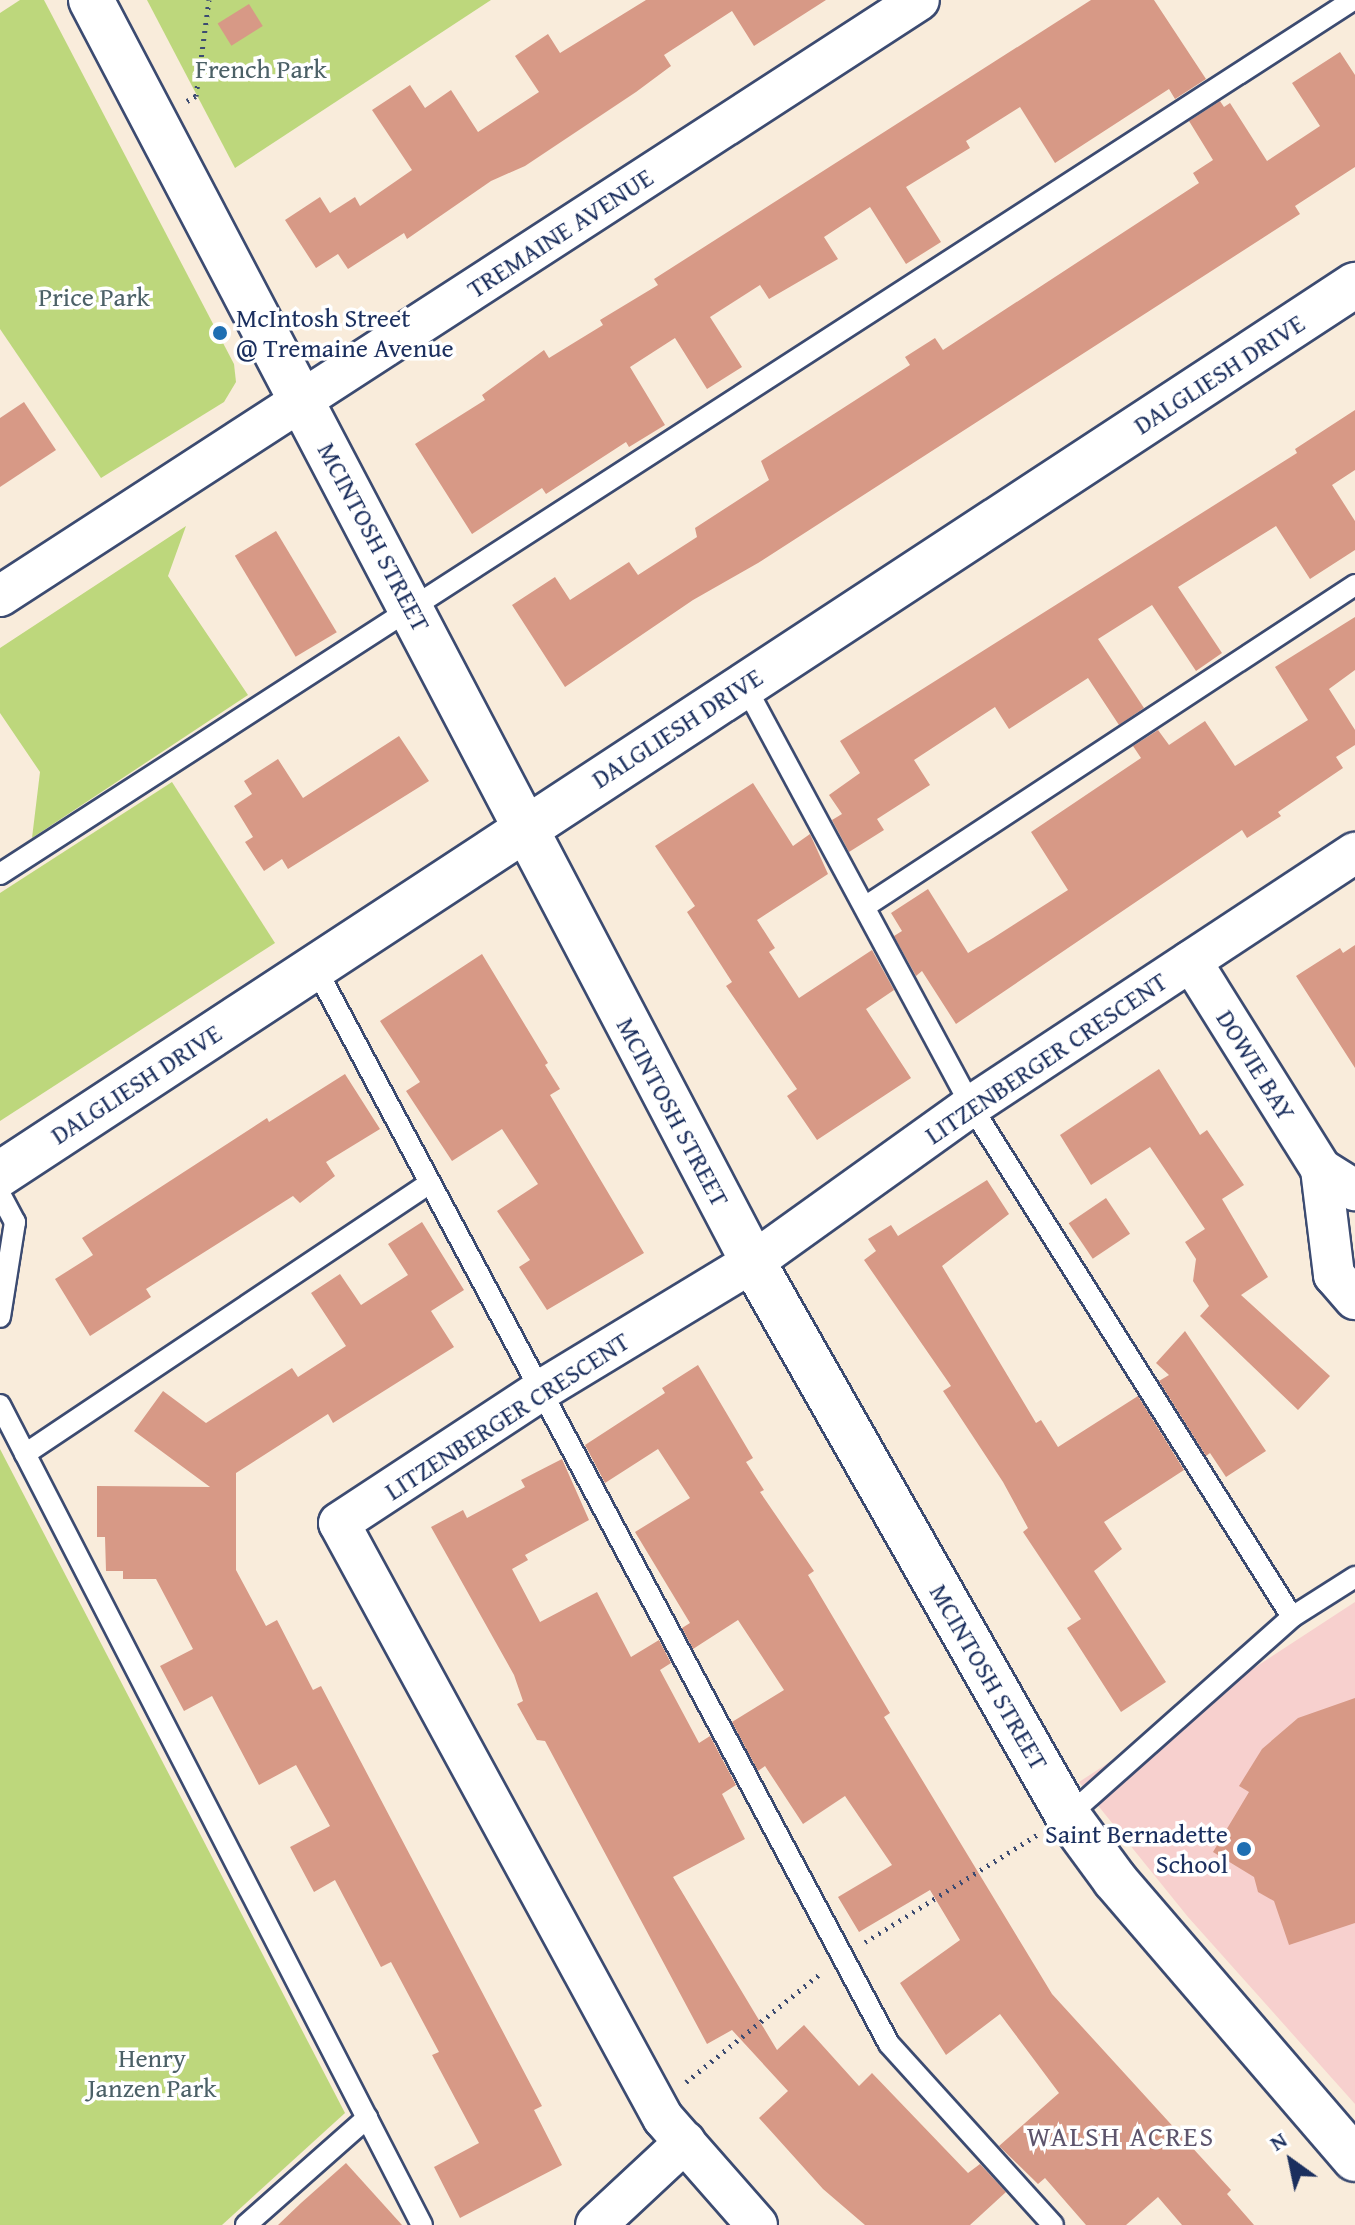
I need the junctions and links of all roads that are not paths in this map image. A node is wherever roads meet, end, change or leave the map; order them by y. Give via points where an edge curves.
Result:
1 (91, 0) edge
2 (919, 0) edge
3 (1353, 0) edge
4 (1355, 285) edge
5 (302, 400) junction
6 (1355, 585) edge
7 (0, 596) edge
8 (412, 608) junction
9 (744, 684) junction
10 (524, 828) junction
11 (1355, 853) edge
12 (0, 874) edge
13 (866, 906) junction
14 (1191, 961) junction
15 (315, 967) junction
16 (971, 1106) junction
17 (1321, 1169) junction
18 (0, 1174) edge
19 (430, 1183) junction
20 (1355, 1190) edge
21 (0, 1194) edge
22 (753, 1262) junction
23 (1355, 1299) edge
24 (0, 1317) edge
25 (543, 1389) junction
26 (0, 1405) edge
27 (25, 1454) junction
28 (1355, 1577) edge
29 (1292, 1617) junction
30 (1068, 1816) junction
31 (367, 2118) junction
32 (685, 2142) junction
33 (1355, 2159) edge
34 (246, 2225) edge
35 (422, 2225) edge
36 (596, 2225) edge
37 (757, 2225) edge
38 (1053, 2225) edge

1 - 5 street, MCINTOSH STREET
2 - 5 street, TREMAINE AVENUE
3 - 8 lane
4 - 9 street, DALGLIESH DRIVE
5 - 7 street, TREMAINE AVENUE
5 - 8 street, MCINTOSH STREET
6 - 13 lane
8 - 10 street, MCINTOSH STREET
8 - 12 lane
9 - 10 street, DALGLIESH DRIVE
9 - 13 lane
10 - 15 street, DALGLIESH DRIVE
10 - 22 street, MCINTOSH STREET
11 - 14 street, LITZENBERGER CRESCENT
13 - 16 lane
14 - 16 street, LITZENBERGER CRESCENT
14 - 17 street, DOWIE BAY
15 - 18 street, DALGLIESH DRIVE
15 - 19 lane
16 - 22 street, LITZENBERGER CRESCENT
16 - 29 lane
17 - 20 street, DOWIE BAY
17 - 23 street, DOWIE BAY via 1334,1275
19 - 25 lane
19 - 27 lane
21 - 24 lane via 15,1222
22 - 25 street, LITZENBERGER CRESCENT
22 - 30 street, MCINTOSH STREET
25 - 32 street, LITZENBERGER CRESCENT via 339,1523 656,2106
25 - 38 lane via 889,2044
26 - 27 lane
27 - 31 lane
28 - 29 lane
29 - 30 lane
30 - 33 street, MCINTOSH STREET via 1115,1880
31 - 34 lane
31 - 35 lane
32 - 36 street
32 - 37 street, LITZENBERGER CRESCENT

